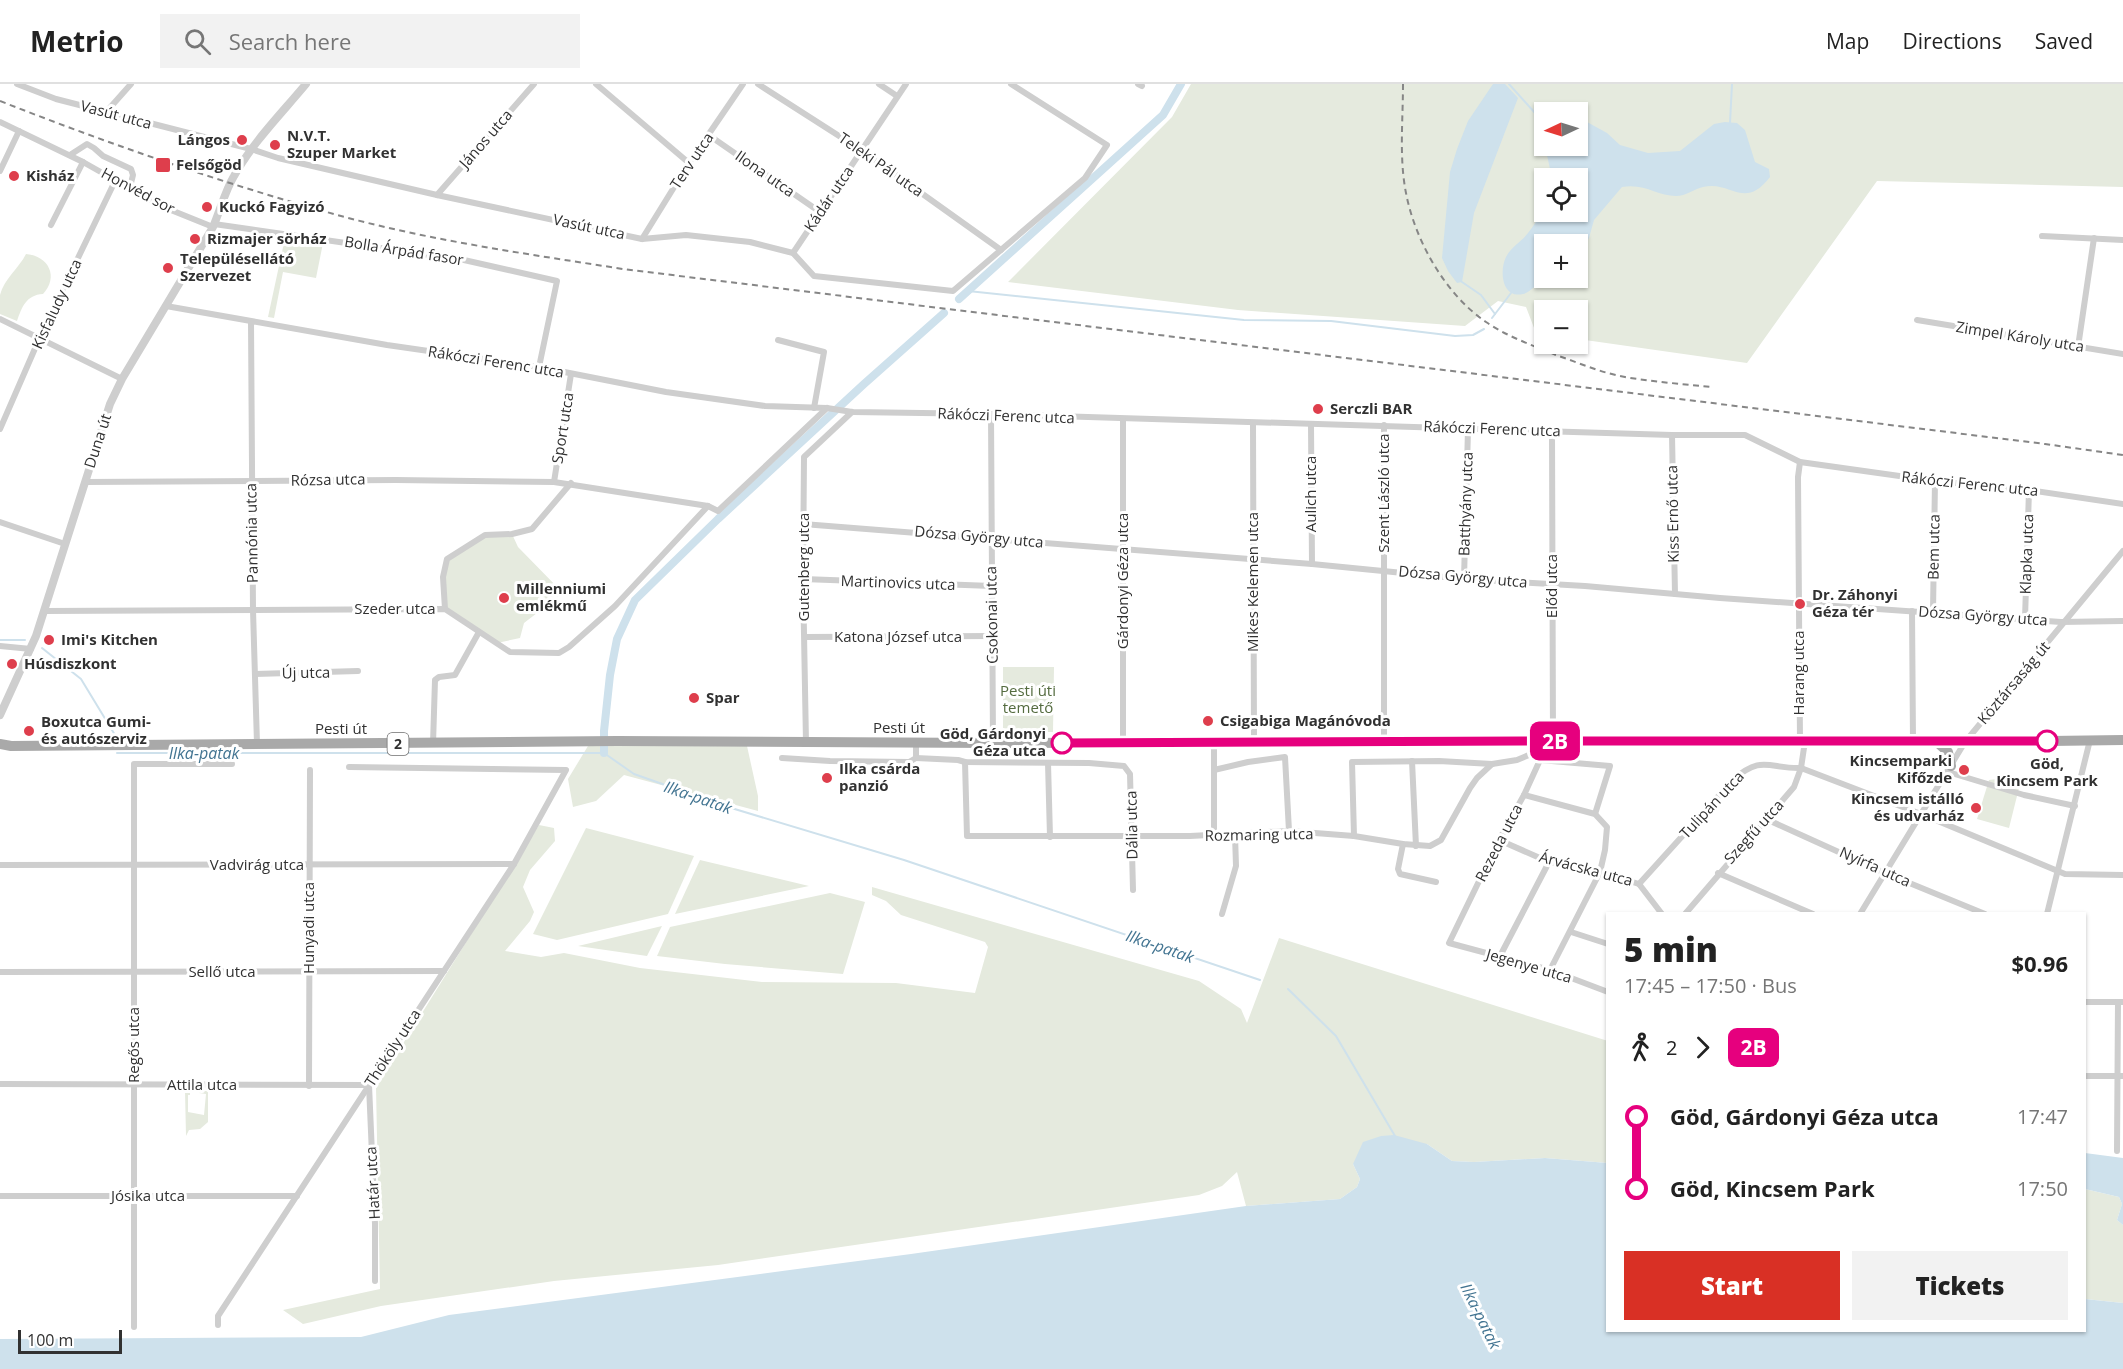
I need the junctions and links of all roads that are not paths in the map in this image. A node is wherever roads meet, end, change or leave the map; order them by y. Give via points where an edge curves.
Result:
1 (16, 84) edge
2 (131, 84) edge
3 (306, 84) edge
4 (534, 84) edge
5 (743, 84) edge
6 (758, 84) edge
7 (879, 84) edge
8 (906, 84) edge
9 (1011, 84) edge
10 (598, 85) edge
11 (897, 96) junction
12 (107, 111) junction
13 (0, 122) edge
14 (19, 131) junction
15 (710, 136) junction
16 (251, 149) junction
17 (861, 150) junction
18 (70, 155) junction
19 (83, 162) junction
20 (689, 163) junction
21 (0, 171) edge
22 (116, 179) junction
23 (130, 187) junction
24 (438, 195) junction
25 (820, 212) junction
26 (51, 225) dead end
27 (213, 226) junction
28 (2042, 236) dead end
29 (2094, 238) junction
30 (642, 239) junction
31 (2123, 240) edge
32 (1001, 250) junction
33 (793, 254) junction
34 (166, 306) junction
35 (0, 319) edge
36 (1917, 320) dead end
37 (250, 322) junction
38 (40, 337) junction
39 (778, 340) dead end
40 (2078, 346) junction
41 (2123, 354) edge
42 (539, 367) junction
43 (571, 374) junction
44 (122, 379) junction
45 (814, 408) junction
46 (827, 408) junction
47 (852, 412) junction
48 (991, 414) junction
49 (1123, 419) junction
50 (1253, 423) junction
51 (1311, 424) junction
52 (1384, 425) junction
53 (0, 429) edge
54 (1468, 429) junction
55 (1552, 432) junction
56 (1672, 435) junction
57 (1800, 462) junction
58 (251, 481) junction
59 (1935, 481) junction
60 (85, 482) junction
61 (554, 482) junction
62 (571, 483) junction
63 (2029, 490) junction
64 (2123, 504) edge
65 (708, 506) junction
66 (0, 522) edge
67 (804, 524) junction
68 (990, 538) junction
69 (65, 544) junction
70 (1123, 550) junction
71 (2123, 551) edge
72 (1253, 561) junction
73 (1312, 564) junction
74 (1384, 571) junction
75 (803, 579) junction
76 (1464, 579) junction
77 (1552, 584) junction
78 (992, 586) junction
79 (1674, 594) junction
80 (1799, 602) junction
81 (445, 609) junction
82 (253, 610) junction
83 (1912, 611) junction
84 (44, 612) junction
85 (1933, 612) junction
86 (2025, 619) junction
87 (2123, 621) edge
88 (2065, 622) junction
89 (479, 632) junction
90 (992, 636) junction
91 (805, 637) junction
92 (33, 643) junction
93 (0, 646) edge
94 (357, 671) dead end
95 (255, 674) junction
96 (0, 715) edge
97 (2090, 740) junction
98 (2123, 740) edge
99 (1384, 741) junction
100 (1802, 741) junction
101 (1214, 742) junction
102 (1254, 742) junction
103 (1912, 742) junction
104 (1937, 742) junction
105 (1965, 742) junction
106 (806, 743) junction
107 (916, 743) junction
108 (993, 743) junction
109 (1123, 743) junction
110 (0, 744) edge
111 (257, 744) junction
112 (433, 744) junction
113 (1546, 744) junction
114 (916, 758) junction
115 (782, 759) dead end
116 (1540, 760) junction
117 (1412, 761) junction
118 (965, 762) junction
119 (1048, 763) junction
120 (232, 764) dead end
121 (1492, 764) junction
122 (349, 767) dead end
123 (1801, 768) junction
124 (1949, 769) junction
125 (310, 770) dead end
126 (1214, 770) junction
127 (1524, 795) junction
128 (2075, 806) junction
129 (1595, 814) junction
130 (1922, 814) junction
131 (1766, 819) junction
132 (1289, 831) junction
133 (1214, 835) junction
134 (1235, 835) junction
135 (1354, 836) junction
136 (1050, 837) junction
137 (1132, 837) junction
138 (1499, 840) junction
139 (1403, 844) junction
140 (1416, 846) junction
141 (1549, 862) junction
142 (309, 864) junction
143 (514, 864) junction
144 (0, 865) edge
145 (134, 865) junction
146 (1600, 872) junction
147 (2059, 872) junction
148 (1718, 873) junction
149 (1885, 873) junction
150 (2123, 874) edge
151 (1436, 882) dead end
152 (1639, 884) junction
153 (1133, 891) dead end
154 (1660, 912) edge
155 (1687, 912) edge
156 (1808, 912) edge
157 (1861, 912) edge
158 (1979, 912) edge
159 (2049, 912) edge
160 (1221, 914) dead end
161 (1571, 932) junction
162 (1449, 943) joint
163 (1606, 943) edge
164 (1499, 958) junction
165 (1550, 970) junction
166 (444, 971) junction
167 (0, 972) edge
168 (134, 972) junction
169 (309, 972) junction
170 (1606, 991) edge
171 (2086, 1002) edge
172 (2120, 1002) edge
173 (2086, 1076) edge
174 (2120, 1076) edge
175 (0, 1084) edge
176 (134, 1085) junction
177 (369, 1085) junction
178 (309, 1086) junction
179 (2117, 1151) dead end
180 (0, 1196) edge
181 (134, 1196) junction
182 (297, 1196) junction
183 (375, 1281) dead end
184 (218, 1325) dead end
185 (134, 1327) dead end

1 - 12 street, Vasút utca via 56,99
2 - 12 street
3 - 16 street, Duna út
4 - 24 street, János utca
5 - 15 street, Terv utca
6 - 17 street, Teleki Pál utca
7 - 11 street
8 - 11 street, Kádár utca
9 - 32 street via 1107,145 1085,177
10 - 20 street
11 - 17 street, Kádár utca
12 - 16 street, Vasút utca
13 - 14 street, Honvéd sor
14 - 18 street, Honvéd sor
14 - 21 street
15 - 20 street, Terv utca
15 - 25 street, Ilona utca
16 - 24 street, Vasút utca
16 - 27 street, Duna út via 230,183
17 - 25 street, Kádár utca
17 - 32 street, Teleki Pál utca
18 - 19 street, Honvéd sor
18 - 23 street via 87,144 94,147 103,156 131,169
19 - 22 street, Honvéd sor
19 - 26 street
20 - 30 street, Terv utca
22 - 23 street, Honvéd sor
22 - 38 street, Kisfaludy utca
23 - 27 street, Honvéd sor via 161,206
24 - 30 street, Vasút utca
25 - 33 street, Kádár utca
27 - 34 street, Duna út
27 - 42 street, Bolla Árpád fasor via 464,260 557,280
28 - 29 street
29 - 31 street
29 - 40 street
30 - 33 street, Vasút utca via 686,235 750,242
32 - 33 street via 953,291 814,276
34 - 37 street, Rákóczi Ferenc utca
34 - 44 street, Duna út
35 - 38 street
36 - 40 street, Zimpel Károly utca
37 - 42 street, Rákóczi Ferenc utca
37 - 58 street, Pannónia utca
38 - 44 street
38 - 53 street, Kisfaludy utca
39 - 45 street via 824,352
40 - 41 street, Zimpel Károly utca
42 - 43 street, Rákóczi Ferenc utca
43 - 45 street, Rákóczi Ferenc utca via 708,399
43 - 61 street, Sport utca
44 - 60 street, Duna út
45 - 46 street, Rákóczi Ferenc utca
46 - 47 street, Rákóczi Ferenc utca
46 - 65 street via 718,511
47 - 48 street, Rákóczi Ferenc utca
47 - 67 street, Gutenberg utca via 804,457
48 - 49 street, Rákóczi Ferenc utca
48 - 68 street, Csokonai utca
49 - 50 street, Rákóczi Ferenc utca
49 - 70 street, Gárdonyi Géza utca
50 - 51 street, Rákóczi Ferenc utca
50 - 72 street, Mikes Kelemen utca
51 - 52 street, Rákóczi Ferenc utca
51 - 73 street, Aulich utca
52 - 54 street, Rákóczi Ferenc utca
52 - 74 street, Szent László utca
54 - 55 street, Rákóczi Ferenc utca
54 - 76 street, Batthyány utca
55 - 56 street, Rákóczi Ferenc utca
55 - 77 street, Előd utca
56 - 57 street, Rákóczi Ferenc utca via 1745,435
56 - 79 street, Kiss Ernő utca
57 - 59 street, Rákóczi Ferenc utca
57 - 80 street, Harang utca
58 - 60 street, Rózsa utca
58 - 61 street, Rózsa utca
58 - 82 street, Pannónia utca
59 - 63 street, Rákóczi Ferenc utca
59 - 85 street, Bem utca
60 - 69 street, Duna út
61 - 62 street, Rózsa utca
62 - 65 street, Rózsa utca
62 - 81 street via 532,529 485,536 447,559 443,577
63 - 64 street, Rákóczi Ferenc utca
63 - 86 street, Klapka utca
65 - 89 street, Szeder utca via 615,606 563,652 510,652
66 - 69 street
67 - 68 street, Dózsa György utca
67 - 75 street, Gutenberg utca
68 - 70 street, Dózsa György utca
68 - 78 street, Csokonai utca
69 - 84 street, Duna út
70 - 72 street, Dózsa György utca
70 - 109 street, Gárdonyi Géza utca
71 - 88 street, Köztársaság út
72 - 73 street, Dózsa György utca
72 - 102 street, Mikes Kelemen utca
73 - 74 street, Dózsa György utca
74 - 76 street, Dózsa György utca
74 - 99 street, Szent László utca
75 - 78 street, Martinovics utca
75 - 91 street, Gutenberg utca
76 - 77 street, Dózsa György utca
77 - 79 street, Dózsa György utca
77 - 113 street, Előd utca
78 - 90 street, Csokonai utca
79 - 80 street, Dózsa György utca
80 - 83 street, Dózsa György utca
80 - 100 street, Harang utca
81 - 82 street, Szeder utca
81 - 89 street, Szeder utca
82 - 84 street, Szeder utca
82 - 95 street, Pannónia utca
83 - 85 street, Dózsa György utca
83 - 103 street
84 - 92 street, Duna út
85 - 86 street, Dózsa György utca
86 - 88 street, Dózsa György utca
87 - 88 street, Dózsa György utca
88 - 105 street, Köztársaság út
89 - 112 street via 454,675 435,680
90 - 91 street, Katona József utca
90 - 108 street, Csokonai utca
91 - 106 street, Gutenberg utca
92 - 93 street
92 - 96 street, Duna út
94 - 95 street, Új utca
95 - 111 street, Pannónia utca
97 - 98 main road, Pesti út / 2
97 - 105 main road, Pesti út / 2
97 - 128 street
99 - 102 main road, Pesti út / 2
99 - 113 main road, Pesti út / 2
100 - 103 main road, Pesti út / 2
100 - 113 main road, Pesti út / 2
100 - 123 street, Szegfű utca
101 - 102 main road, Pesti út / 2
101 - 109 main road, Pesti út / 2
101 - 126 street
103 - 104 main road, Pesti út / 2
104 - 105 main road, Pesti út / 2
104 - 124 main road via 1948,752
105 - 124 street, Köztársaság út
106 - 107 main road, Pesti út / 2
106 - 112 main road, Pesti út / 2
107 - 108 main road, Pesti út / 2
107 - 114 street
108 - 109 main road, Pesti út / 2
110 - 111 main road, Pesti út / 2
111 - 112 main road, Pesti út / 2
113 - 116 street, Rezeda utca
113 - 121 street via 1517,760
114 - 115 street, Pesti út via 909,762
114 - 118 street, Pesti út
116 - 127 street, Rezeda utca
116 - 129 street via 1610,766
117 - 121 street
117 - 135 street via 1352,762
117 - 140 street
118 - 119 street, Pesti út
118 - 136 street, Rozmaring utca via 967,836
119 - 136 street
119 - 137 street, Dália utca via 1089,763 1128,769
120 - 145 street, Regős utca via 134,764
121 - 140 street, Rozmaring utca via 1470,788 1441,840 1430,846
122 - 143 street, Thököly utca via 566,770
123 - 130 street, Tulipán utca
123 - 131 street, Szegfű utca via 1794,787
123 - 152 street, Tulipán utca via 1765,763 1747,768
124 - 128 street via 2024,795
124 - 130 street, Köztársaság út
125 - 142 street, Hunyadi utca
126 - 132 street via 1285,757
126 - 133 street
127 - 129 street
127 - 138 street, Rezeda utca
128 - 147 street
129 - 146 street via 1607,827
130 - 147 street, Tulipán utca
130 - 149 street, Köztársaság út
131 - 148 street, Szegfű utca
131 - 149 street, Nyírfa utca
132 - 134 street, Rozmaring utca
132 - 135 street, Rozmaring utca
133 - 134 street, Rozmaring utca
133 - 137 street, Rozmaring utca
134 - 160 street via 1236,866
135 - 139 street, Rozmaring utca
136 - 137 street, Rozmaring utca
137 - 153 street, Dália utca
138 - 141 street, Árvácska utca
138 - 162 street, Rezeda utca
139 - 140 street, Rozmaring utca
139 - 151 street via 1400,874
141 - 146 street, Árvácska utca
141 - 164 street
142 - 143 street, Vadvirág utca
142 - 145 street, Vadvirág utca
142 - 169 street, Hunyadi utca
143 - 166 street, Thököly utca
144 - 145 street, Vadvirág utca
145 - 168 street, Regős utca
146 - 152 street, Árvácska utca
146 - 161 street
147 - 150 street, Tulipán utca
147 - 159 street
148 - 155 street, Szegfű utca
148 - 156 street
149 - 157 street, Köztársaság út
149 - 158 street, Nyírfa utca
152 - 154 street, Árvácska utca
161 - 163 street
161 - 165 street
162 - 164 street, Jegenye utca
164 - 165 street, Jegenye utca
165 - 170 street, Jegenye utca
166 - 169 street, Sellő utca
166 - 177 street, Thököly utca
167 - 168 street, Sellő utca
168 - 169 street, Sellő utca
168 - 176 street, Regős utca
169 - 178 street, Hunyadi utca
171 - 172 street
172 - 174 street
173 - 174 street
174 - 179 street
175 - 176 street, Attila utca
176 - 178 street, Attila utca
176 - 181 street, Regős utca
177 - 178 street, Attila utca
177 - 182 street, Thököly utca
177 - 183 street, Határ utca
180 - 181 street, Jósika utca
181 - 182 street, Jósika utca
181 - 185 street, Regős utca
182 - 184 street, Thököly utca via 218,1316

